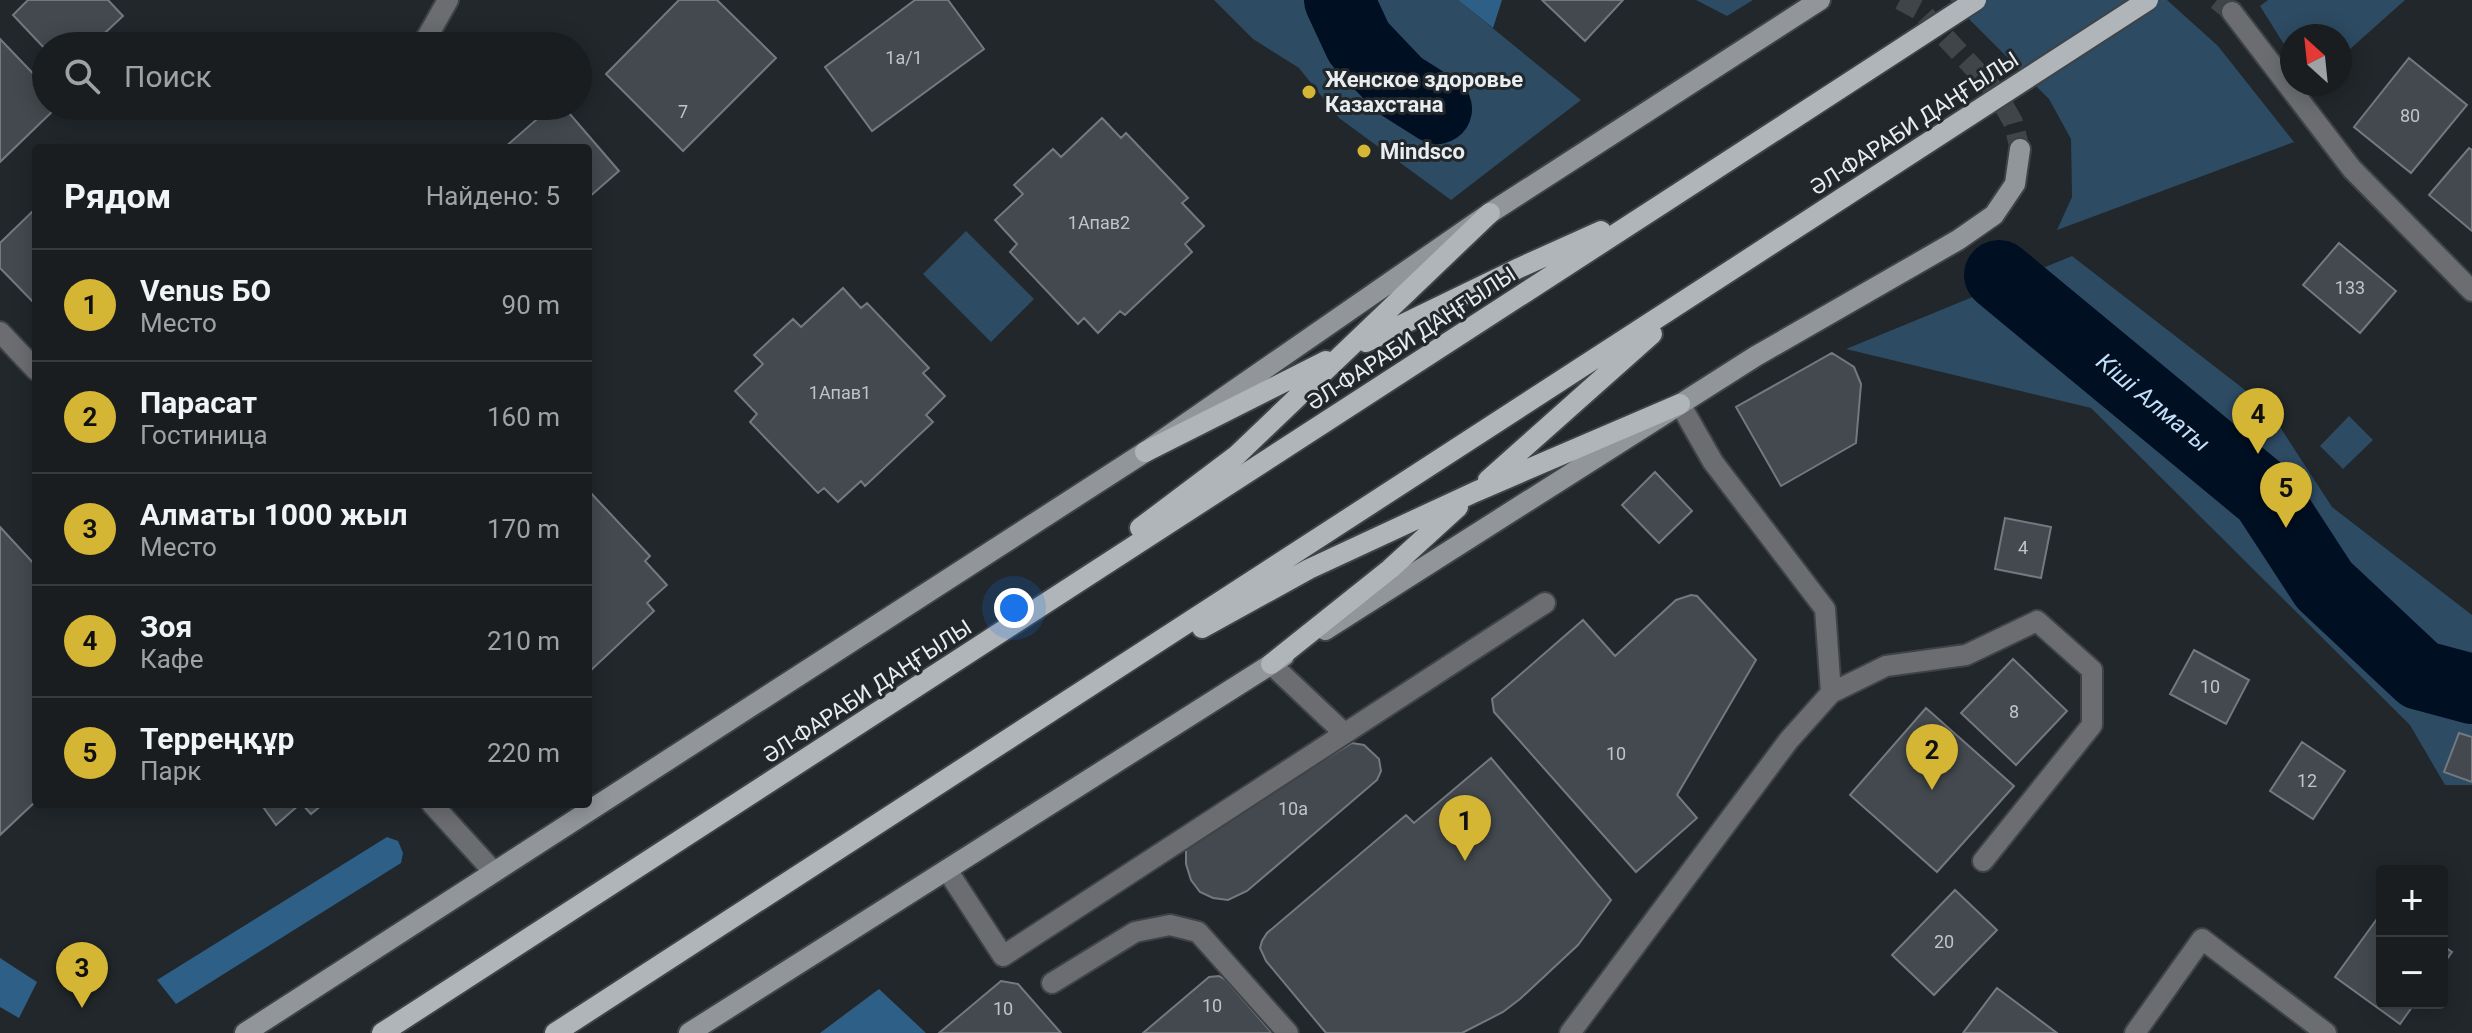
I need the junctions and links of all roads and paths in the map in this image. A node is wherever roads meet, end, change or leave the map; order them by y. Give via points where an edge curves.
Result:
1 (448, 0) edge
2 (1820, 0) edge
3 (1976, 0) edge
4 (2148, 0) edge
5 (2232, 12) tunnel mouth
6 (430, 32) edge
7 (2020, 149) tunnel mouth
8 (1660, 206) junction
9 (1490, 213) junction
10 (1706, 286) junction
11 (2472, 291) edge
12 (0, 332) edge
13 (1347, 351) junction
14 (32, 366) edge
15 (1680, 404) junction
16 (1145, 452) junction
17 (1475, 492) junction
18 (1545, 603) dead end
19 (996, 636) junction
20 (1271, 664) junction
21 (1831, 693) junction
22 (1048, 714) junction
23 (1344, 733) junction
24 (592, 807) edge
25 (436, 808) edge
26 (591, 808) edge
27 (1983, 861) dead end
28 (947, 870) junction
29 (493, 871) junction
30 (1052, 983) dead end
31 (245, 1033) edge
32 (382, 1033) edge
33 (555, 1033) edge
34 (689, 1033) edge
35 (1288, 1033) edge
36 (1570, 1033) edge
37 (2135, 1033) edge
38 (2326, 1033) edge

1 - 6 street
2 - 9 main road
3 - 8 main road, bridge
4 - 10 main road, ӘЛ-ФАРАБИ ДАҢҒЫЛЫ, bridge
5 - 11 street via 2352,169
7 - 15 main road via 2015,184 1994,215
8 - 13 main road
8 - 19 main road, ӘЛ-ФАРАБИ ДАҢҒЫЛЫ
9 - 13 main road
9 - 16 main road
10 - 17 main road
10 - 22 main road
12 - 14 street
13 - 16 main road
13 - 19 main road via 1237,455
15 - 17 main road
15 - 20 main road
15 - 21 street via 1713,462 1825,609
16 - 24 main road
17 - 20 main road via 1390,569
17 - 22 main road via 1309,569
18 - 23 street
19 - 32 main road, ӘЛ-ФАРАБИ ДАҢҒЫЛЫ
20 - 23 street
20 - 28 main road
21 - 27 street via 1886,666 1966,655 2037,621 2092,670 2092,725
21 - 36 street via 1789,740
22 - 33 main road
23 - 28 street via 1003,956
25 - 29 street
26 - 29 main road
28 - 34 main road
29 - 31 main road
30 - 35 street via 1135,932 1170,925 1198,932
37 - 38 street via 2202,939

